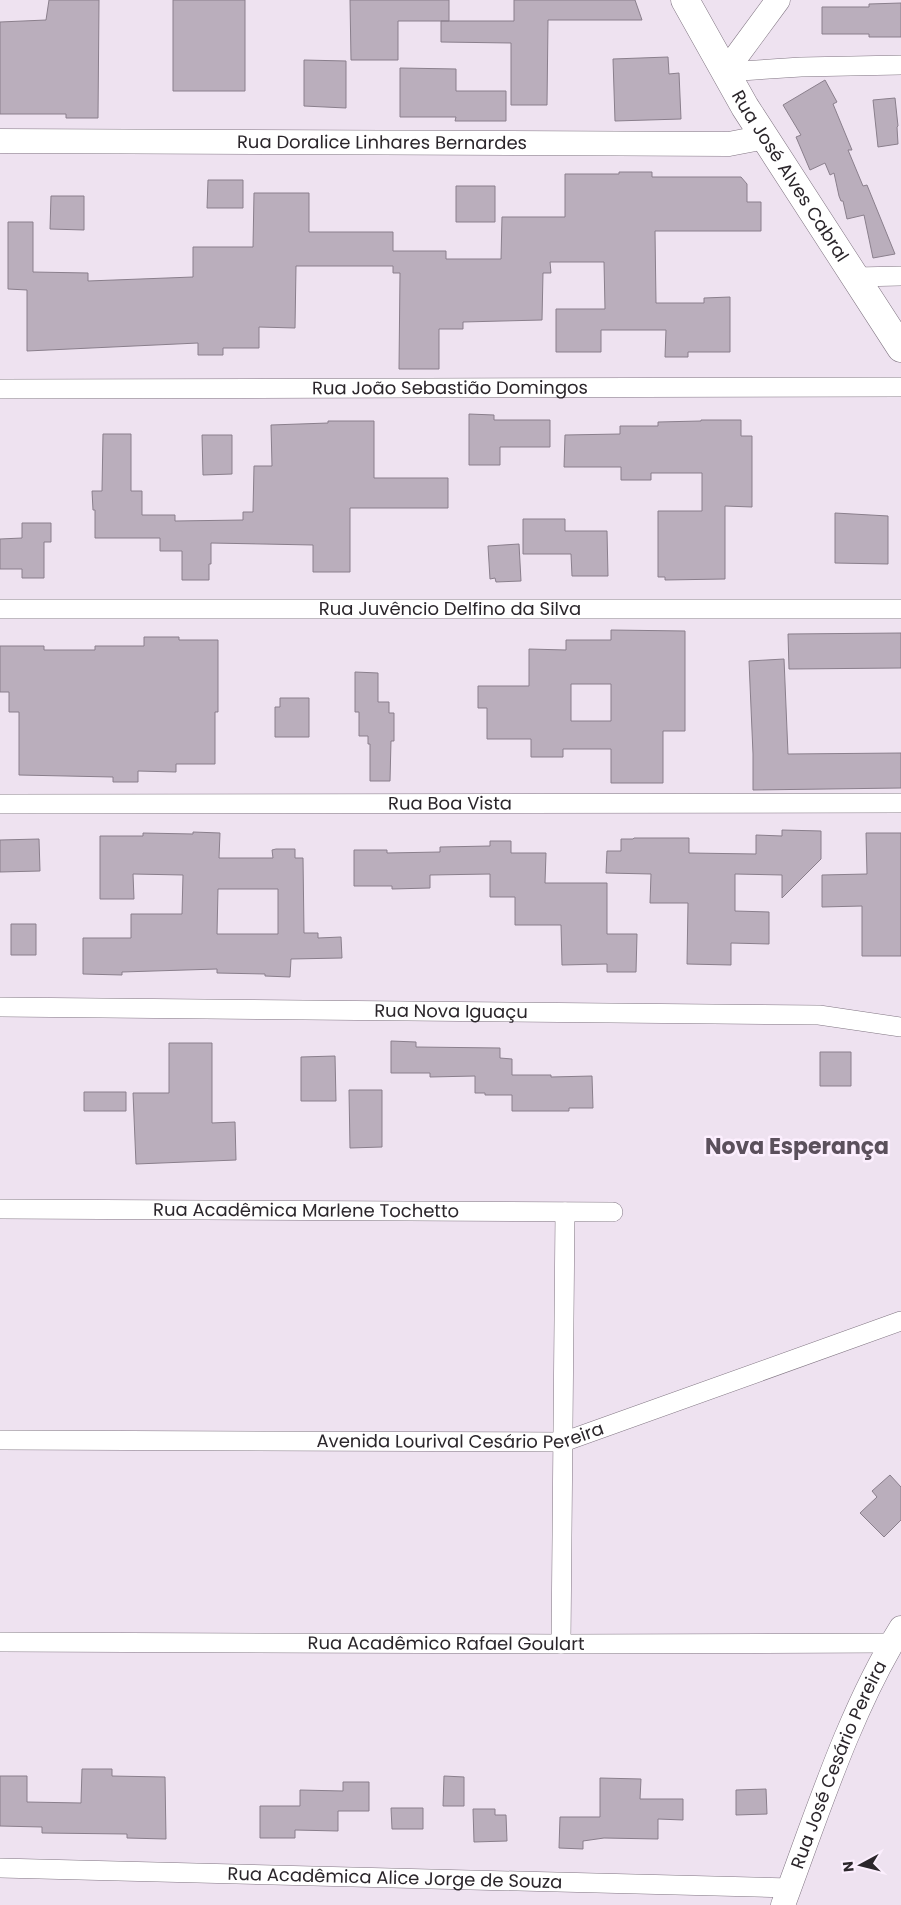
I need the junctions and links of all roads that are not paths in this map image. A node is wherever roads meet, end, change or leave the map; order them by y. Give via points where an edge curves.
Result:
1 (685, 0) edge
2 (778, 0) edge
3 (901, 65) edge
4 (725, 72) junction
5 (765, 137) junction
6 (0, 142) edge
7 (901, 276) edge
8 (856, 277) junction
9 (901, 348) edge
10 (901, 387) edge
11 (0, 388) edge
12 (0, 609) edge
13 (901, 609) edge
14 (901, 803) edge
15 (0, 804) edge
16 (0, 1007) edge
17 (901, 1027) edge
18 (0, 1209) edge
19 (565, 1212) junction
20 (613, 1212) dead end
21 (901, 1321) edge
22 (0, 1440) edge
23 (563, 1442) junction
24 (896, 1635) edge
25 (0, 1642) edge
26 (561, 1644) junction
27 (0, 1868) edge
28 (786, 1896) edge

1 - 4 main road, Rua José Alves Cabral
2 - 4 street
3 - 4 street
4 - 5 main road, Rua José Alves Cabral
5 - 6 street, Rua Doralice Linhares Bernardes via 729,144
5 - 8 main road, Rua José Alves Cabral
7 - 8 street
8 - 9 main road, Rua José Alves Cabral
10 - 11 street, Rua João Sebastião Domingos
12 - 13 street, Rua Juvêncio Delfino da Silva
14 - 15 street, Rua Boa Vista
16 - 17 street, Rua Nova Iguaçu via 818,1015
18 - 19 street, Rua Acadêmica Marlene Tochetto
19 - 20 street, Rua Acadêmica Marlene Tochetto
19 - 23 street
21 - 23 street, Avenida Lourival Cesário Pereira
22 - 23 street, Avenida Lourival Cesário Pereira
23 - 26 street
24 - 26 street, Rua Acadêmico Rafael Goulart
24 - 28 street, Rua José Cesário Pereira via 862,1703
25 - 26 street, Rua Acadêmico Rafael Goulart
27 - 28 street, Rua Acadêmica Alice Jorge de Souza

